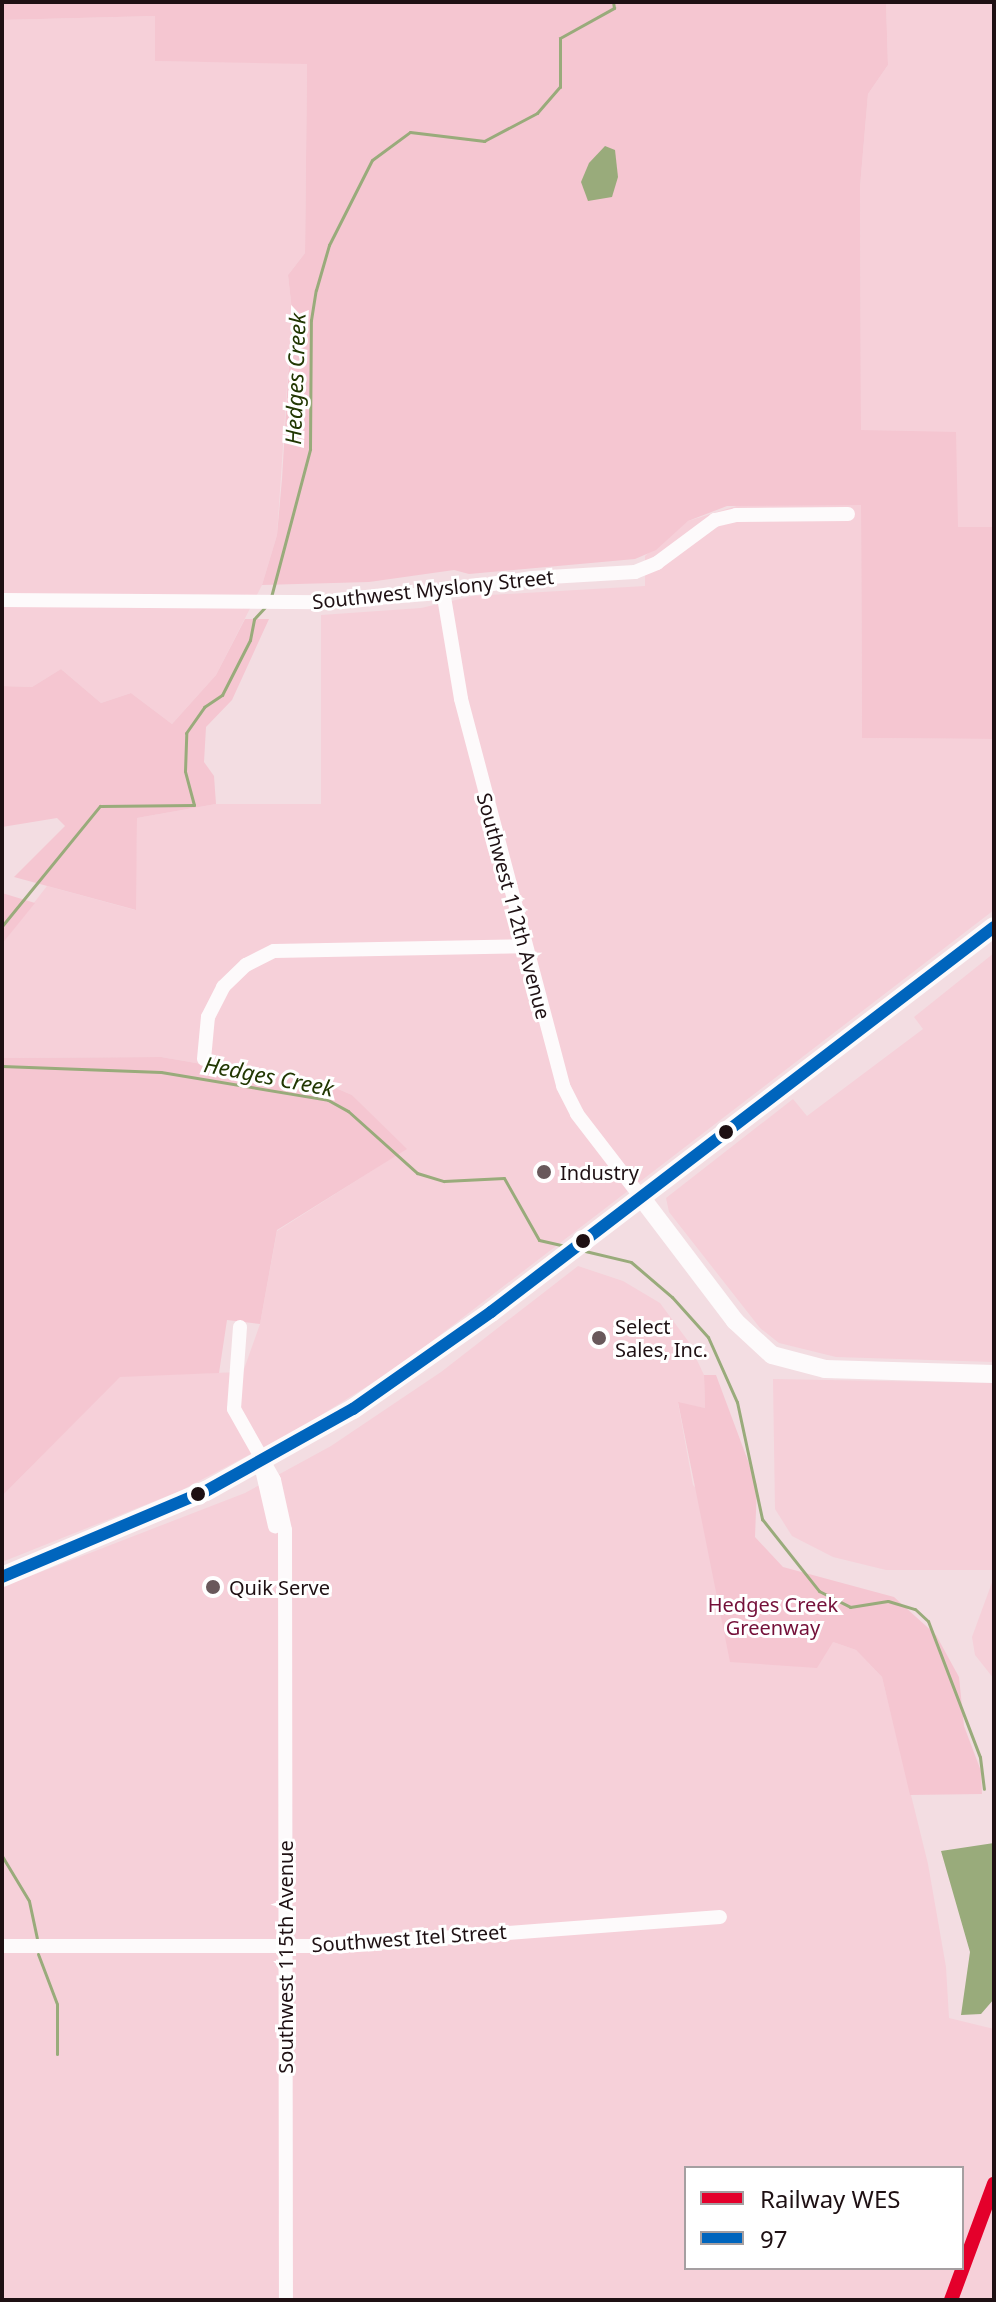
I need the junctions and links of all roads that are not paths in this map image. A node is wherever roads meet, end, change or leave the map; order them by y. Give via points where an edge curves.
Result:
1 (848, 514) dead end
2 (443, 591) junction
3 (2, 600) edge
4 (994, 927) edge
5 (525, 946) junction
6 (204, 1059) dead end
7 (641, 1197) junction
8 (240, 1327) dead end
9 (994, 1374) edge
10 (261, 1464) junction
11 (2, 1577) edge
12 (720, 1917) dead end
13 (2, 1946) edge
14 (286, 1946) junction
15 (286, 2300) edge

1 - 2 street, Southwest Myslony Street via 736,515 715,520 657,563 635,572 532,578
2 - 3 street, Southwest Myslony Street via 286,603
2 - 5 street, Southwest 112th Avenue via 461,699
4 - 7 highway
5 - 6 street via 288,949 261,956 233,975 208,1017
5 - 7 street, Southwest 112th Avenue via 566,1096
7 - 9 main road via 735,1321 772,1355 825,1369
7 - 10 highway via 420,1365
8 - 10 street, Southwest 115th Avenue via 232,1401
10 - 11 highway via 105,1538
10 - 14 street, Southwest 115th Avenue via 274,1480 282,1507
12 - 14 street, Southwest Itel Street
13 - 14 street, Southwest Itel Street
14 - 15 street, Southwest 115th Avenue

